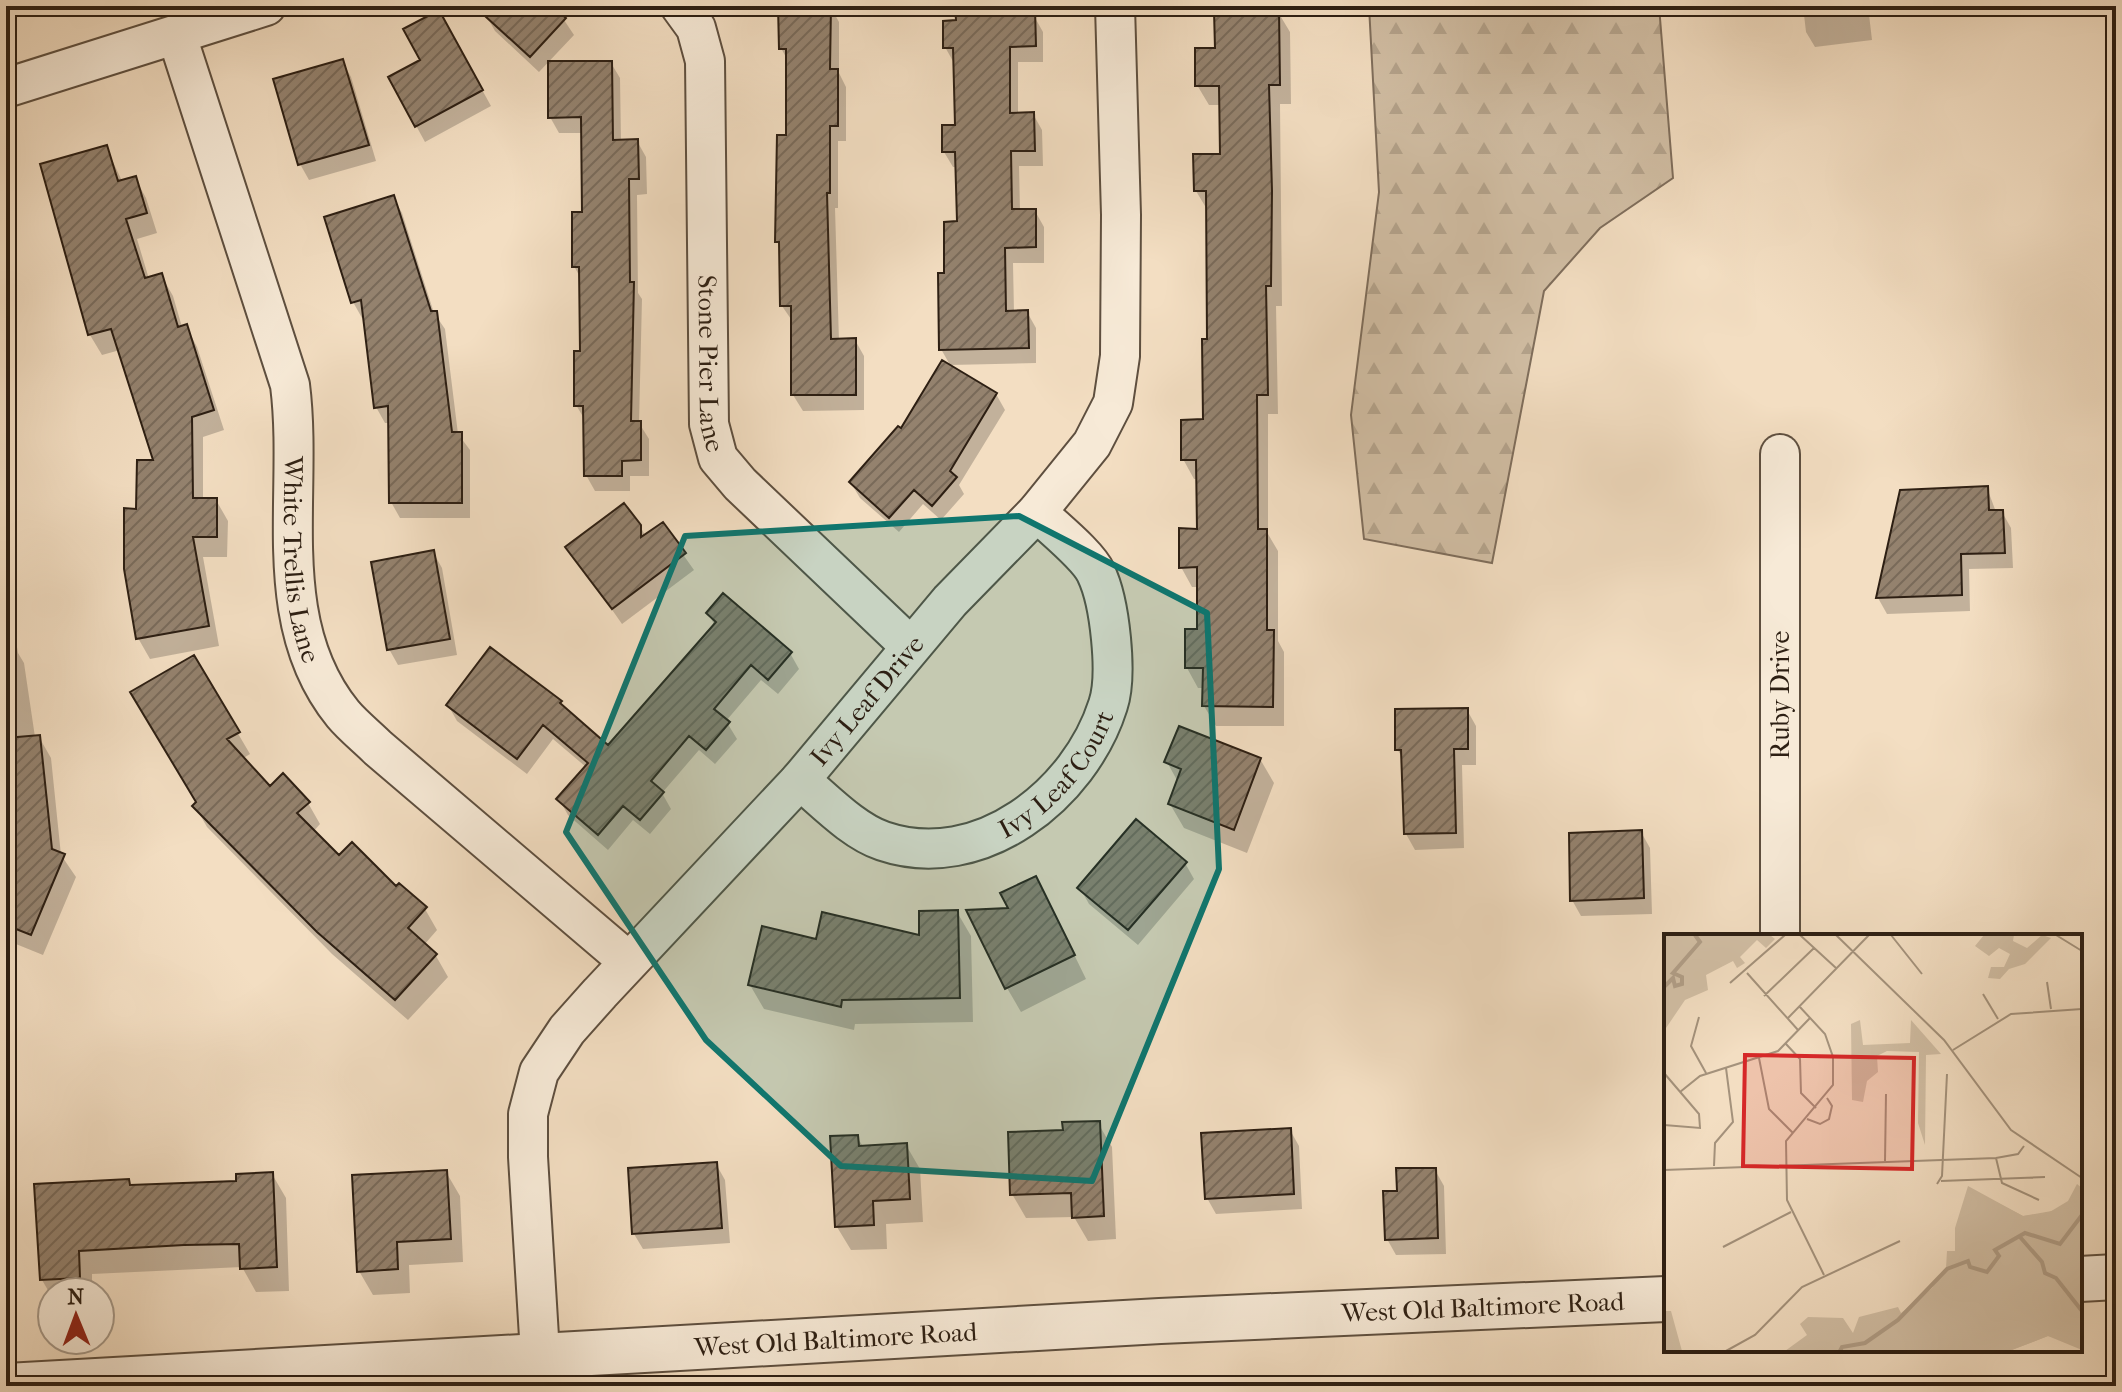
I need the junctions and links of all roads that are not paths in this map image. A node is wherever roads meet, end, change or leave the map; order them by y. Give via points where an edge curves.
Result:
1 (266, 6) edge
2 (680, 6) edge
3 (1115, 6) edge
4 (177, 36) junction
5 (6, 88) edge
6 (1780, 454) dead end
7 (1037, 512) junction
8 (910, 646) junction
9 (800, 780) junction
10 (1780, 934) edge
11 (628, 961) junction
12 (2116, 1277) edge
13 (2082, 1279) edge
14 (1664, 1299) edge
15 (541, 1372) edge
16 (7, 1386) edge

1 - 4 street
2 - 8 street, Stone Pier Lane via 696,28 705,61 709,424 718,458
3 - 7 street, Ivy Leaf Drive via 1121,215 1120,356 1113,403 1092,444
4 - 5 street
4 - 11 street, White Trellis Lane via 290,385 295,424 294,584 298,625 316,672 342,714 378,748
6 - 10 street, Ruby Drive
7 - 8 street, Ivy Leaf Drive
7 - 9 street, Ivy Leaf Court via 1096,571 1107,617 1110,702 1092,745 1068,779 990,838 955,848 882,841
8 - 9 street, Ivy Leaf Drive
9 - 11 street, Ivy Leaf Drive
11 - 15 street, Ivy Leaf Drive via 567,1030 539,1072 528,1114
12 - 13 street
14 - 15 street, West Old Baltimore Road via 1144,1322
15 - 16 street, West Old Baltimore Road

